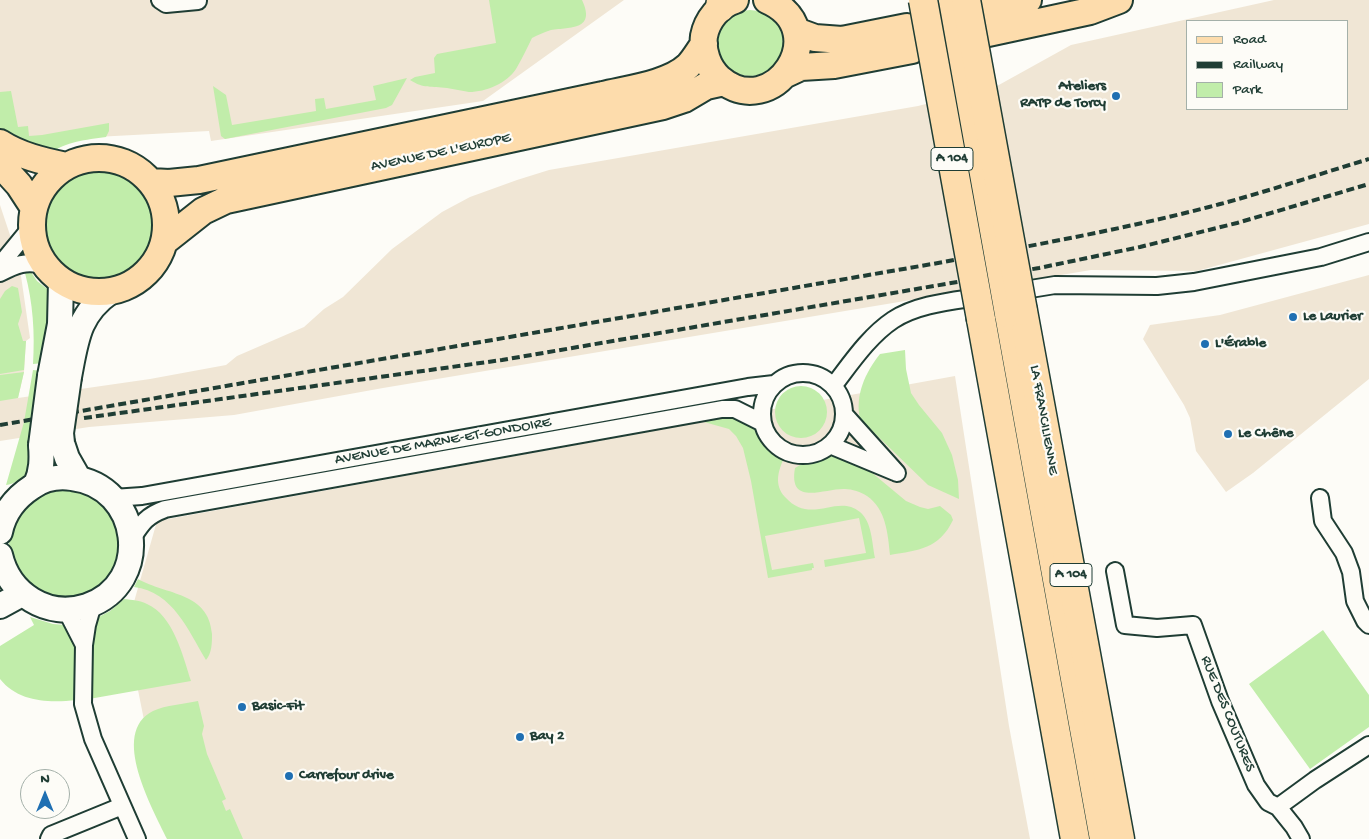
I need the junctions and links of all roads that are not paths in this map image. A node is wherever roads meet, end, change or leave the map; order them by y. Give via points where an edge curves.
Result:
1 (160, 0) edge
2 (767, 0) edge
3 (923, 0) edge
4 (952, 0) edge
5 (1028, 0) edge
6 (1119, 0) edge
7 (198, 1) dead end
8 (725, 3) edge
9 (979, 14) edge
10 (796, 30) junction
11 (704, 44) junction
12 (786, 74) junction
13 (724, 82) junction
14 (0, 143) edge
15 (0, 164) edge
16 (66, 166) junction
17 (151, 182) junction
18 (33, 217) junction
19 (165, 241) junction
20 (1369, 242) edge
21 (0, 265) edge
22 (0, 273) edge
23 (53, 273) junction
24 (110, 292) junction
25 (1015, 313) junction
26 (59, 376) junction
27 (774, 384) junction
28 (834, 385) junction
29 (844, 414) junction
30 (762, 423) junction
31 (51, 444) junction
32 (830, 445) junction
33 (79, 479) junction
34 (36, 484) junction
35 (113, 498) junction
36 (1320, 498) dead end
37 (0, 532) edge
38 (131, 540) junction
39 (1, 561) edge
40 (1115, 571) dead end
41 (22, 594) junction
42 (93, 604) junction
43 (0, 606) edge
44 (66, 610) junction
45 (1369, 625) edge
46 (84, 645) junction
47 (1369, 745) edge
48 (122, 806) junction
49 (1278, 807) junction
50 (49, 839) edge
51 (136, 839) edge
52 (1074, 839) edge
53 (1103, 839) edge
54 (1120, 839) edge
55 (1300, 839) edge

1 - 7 street via 166,4
2 - 10 main road via 787,14
3 - 52 highway, A 104, bridge
4 - 25 main road, bridge
5 - 9 main road
6 - 9 main road via 1090,11
8 - 11 main road, AVENUE DE L'EUROPE via 706,28
9 - 25 highway, LA FRANCILIENNE / A 104, bridge
10 - 12 main road via 796,54
10 - 12 main road via 815,38 842,40 909,38 834,65 801,67
11 - 13 main road via 709,66
11 - 17 main road, AVENUE DE L'EUROPE via 688,66 676,74 620,91 199,180
12 - 13 main road via 764,89 736,88
13 - 19 main road, AVENUE DE L'EUROPE via 706,86 684,99 663,106 226,200 203,211
14 - 16 main road via 29,157
15 - 18 main road via 20,185
16 - 17 main road via 86,159 107,158 131,166
16 - 18 main road via 46,184
17 - 19 main road via 165,210
18 - 21 street
18 - 23 main road via 35,246
19 - 24 main road via 161,253 145,275
20 - 28 street via 1321,257 1194,282 1156,286 1055,285 919,308 894,319 878,332
22 - 23 street via 18,264 33,263
23 - 24 main road via 85,291
23 - 26 street via 62,299
24 - 26 street via 88,312
25 - 53 main road
25 - 54 highway, LA FRANCILIENNE / A 104
26 - 31 street, bridge via 61,433
27 - 28 street via 797,372 823,377
27 - 30 street via 766,396
27 - 35 street, AVENUE DE MARNE-ET-GONDOIRE via 142,496
28 - 29 street via 840,394
29 - 32 street via 843,425
29 - 32 street via 897,473
30 - 32 street via 774,443 794,454 807,455
30 - 38 street, AVENUE DE MARNE-ET-GONDOIRE via 735,409 722,409 165,509 145,519
31 - 33 street via 67,458
31 - 34 street
33 - 34 street via 57,478
33 - 35 street via 98,486
34 - 37 street via 11,505
35 - 38 street via 126,517
36 - 45 street via 1323,521 1344,554 1351,572 1355,601
38 - 42 street via 130,558 122,578 107,595
39 - 41 street via 10,580
40 - 49 street, RUE DES COUTURES via 1125,625 1157,628 1193,625 1220,702 1256,785 1268,802
41 - 43 street
41 - 44 street via 45,606
42 - 44 street
42 - 46 street
44 - 46 street
46 - 48 street via 82,695 86,717
47 - 49 street
48 - 50 street via 51,835
48 - 51 street
49 - 55 street

